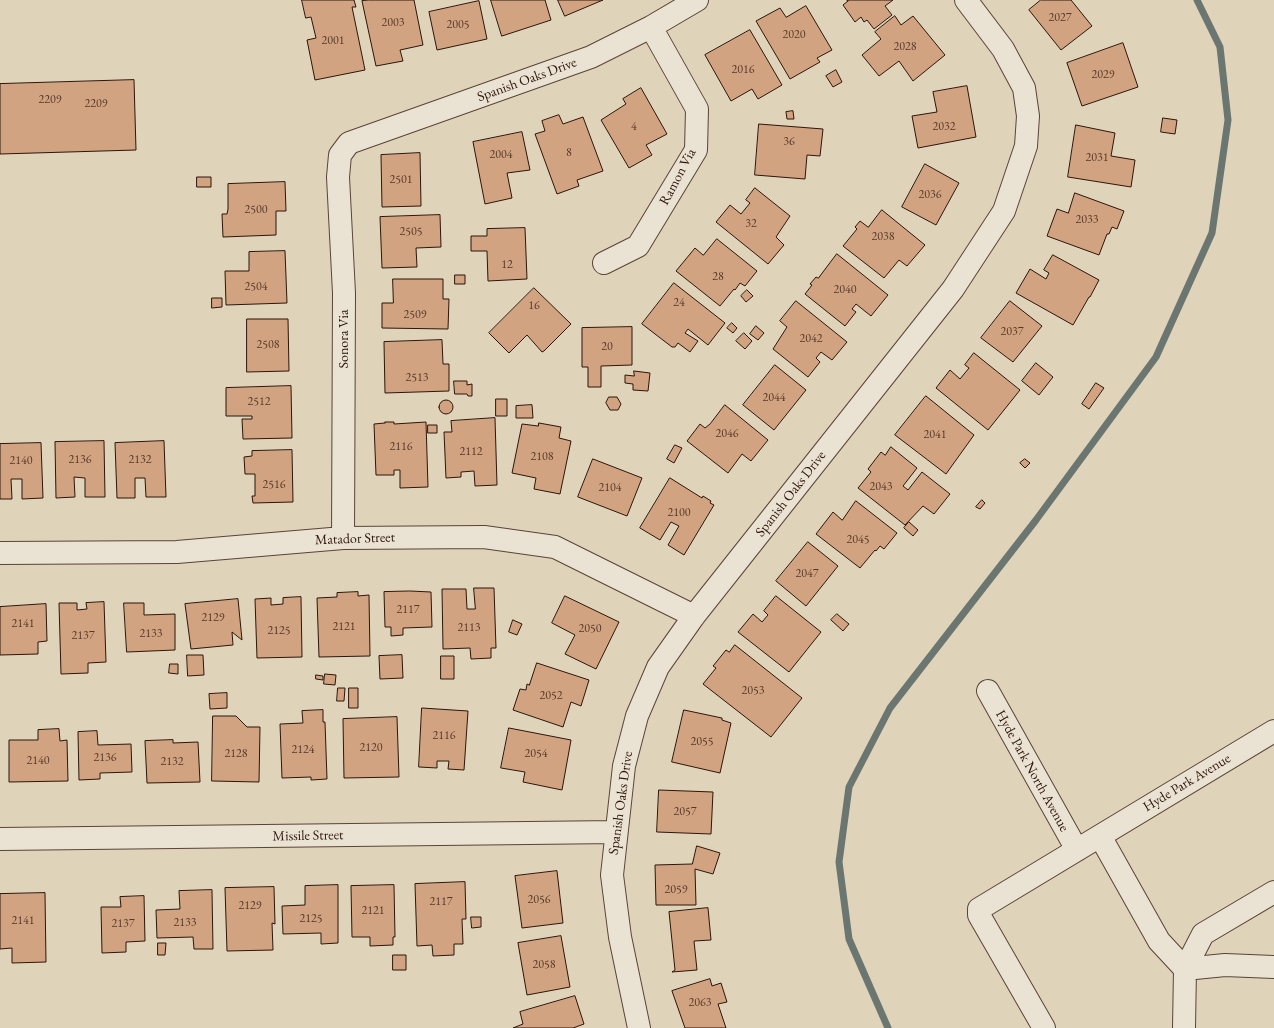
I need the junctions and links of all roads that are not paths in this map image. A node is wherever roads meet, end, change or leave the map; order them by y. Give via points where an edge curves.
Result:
1 (697, 0) edge
2 (966, 0) edge
3 (651, 27) junction
4 (349, 143) joint
5 (604, 263) dead end
6 (343, 538) junction
7 (0, 553) edge
8 (694, 616) junction
9 (988, 691) dead end
10 (1274, 731) edge
11 (616, 832) junction
12 (1100, 836) junction
13 (0, 839) edge
14 (1077, 850) junction
15 (1274, 892) edge
16 (1274, 967) edge
17 (1185, 969) junction
18 (639, 1028) edge
19 (1044, 1028) edge
20 (1184, 1028) edge

1 - 3 street, Spanish Oaks Drive
2 - 8 street, Spanish Oaks Drive via 1003,49 1024,88 1028,116 1026,146 1004,212 953,289
3 - 4 street, Spanish Oaks Drive via 592,57
3 - 5 street, Ramon Via via 697,109 696,150 638,246
4 - 6 street, Sonora Via via 340,155 338,177 344,293
6 - 7 street, Matador Street via 177,552
6 - 8 street, Matador Street via 484,537 555,547
8 - 11 street, Spanish Oaks Drive via 658,667 637,716 624,766
9 - 14 street, Hyde Park North Avenue
10 - 12 street, Hyde Park Avenue
11 - 13 street, Missile Street
11 - 18 street, Spanish Oaks Drive via 612,875 620,937
12 - 14 street, Hyde Park Avenue
12 - 17 street via 1159,941
14 - 19 street, Hyde Park Avenue via 979,908 979,915
15 - 17 street via 1203,934
16 - 17 street via 1225,965
17 - 20 street

